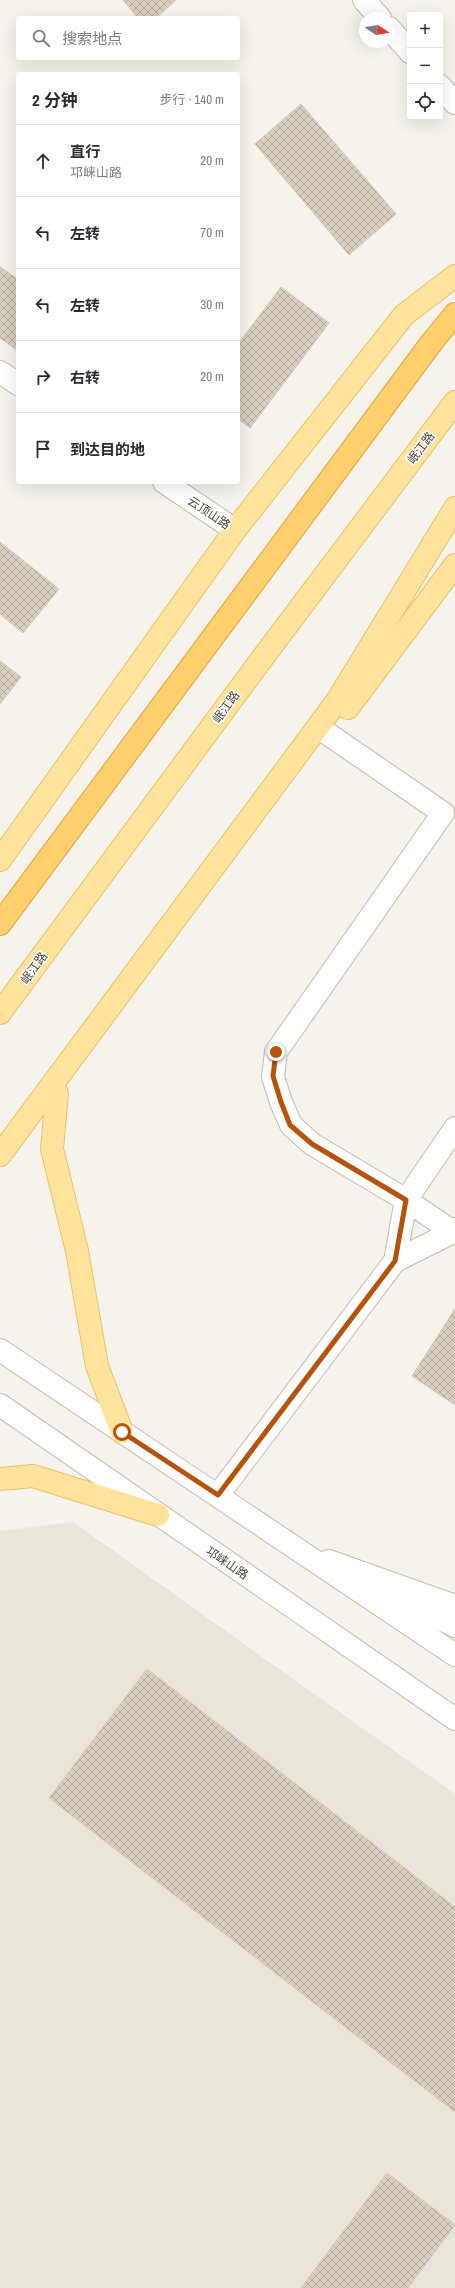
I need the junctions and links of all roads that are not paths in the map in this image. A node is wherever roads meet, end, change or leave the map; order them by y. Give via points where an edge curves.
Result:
1 (364, 0) edge
2 (375, 12) edge
3 (395, 35) edge
4 (407, 49) edge
5 (443, 89) edge
6 (455, 103) edge
7 (455, 276) edge
8 (455, 314) edge
9 (0, 372) edge
10 (16, 383) edge
11 (455, 402) edge
12 (167, 484) edge
13 (455, 508) edge
14 (235, 530) junction
15 (455, 564) edge
16 (328, 734) junction
17 (0, 860) edge
18 (0, 924) edge
19 (0, 1013) edge
20 (57, 1093) junction
21 (455, 1128) edge
22 (0, 1155) edge
23 (0, 1172) edge
24 (406, 1200) junction
25 (454, 1230) edge
26 (395, 1261) junction
27 (0, 1350) edge
28 (0, 1405) edge
29 (122, 1432) junction
30 (0, 1479) edge
31 (218, 1495) junction
32 (158, 1515) junction
33 (298, 1550) junction
34 (455, 1606) edge
35 (455, 1626) edge
36 (455, 1655) edge
37 (455, 1719) edge

1 - 2 street
3 - 4 street
5 - 6 street
7 - 14 main road via 404,315
8 - 18 highway
9 - 10 street
11 - 19 main road, 岷江路
12 - 14 street, 云顶山路
13 - 22 main road via 337,701
14 - 17 main road
15 - 16 main road
16 - 20 main road
16 - 24 street via 443,813 276,1052 273,1076 290,1125 312,1144
20 - 23 main road
20 - 29 main road via 52,1150 77,1251 97,1366
21 - 24 street
24 - 25 street
24 - 26 street
25 - 26 street
26 - 31 street
27 - 29 street
28 - 32 street, 邛崃山路
29 - 31 street
30 - 32 main road via 32,1476
31 - 33 street
32 - 37 street, 邛崃山路
33 - 34 street
33 - 35 street
33 - 36 street

